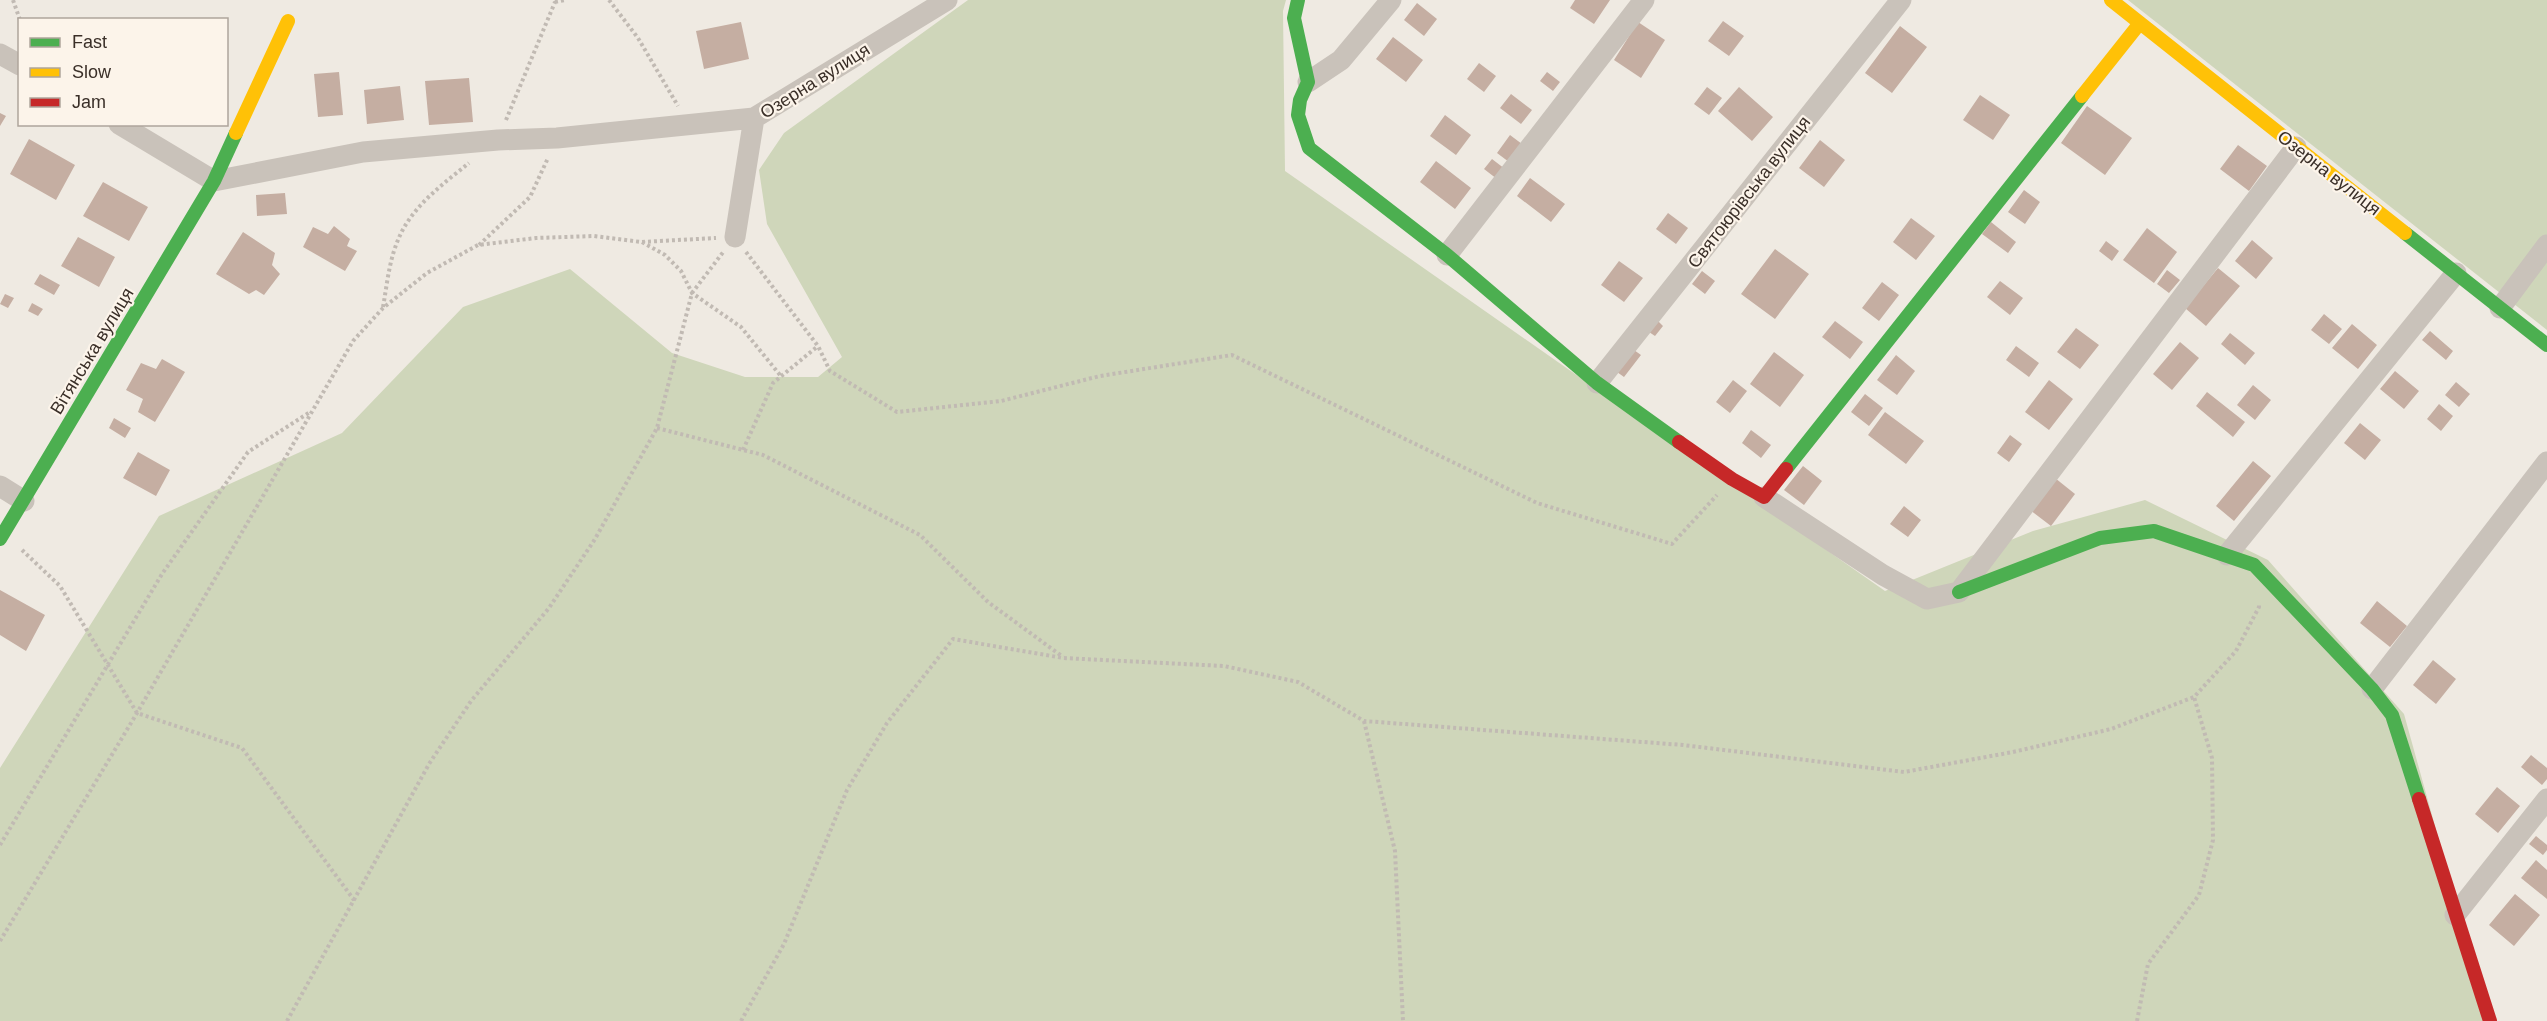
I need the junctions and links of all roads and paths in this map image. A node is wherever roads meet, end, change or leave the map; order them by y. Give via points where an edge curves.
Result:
1 (13, 0) edge
2 (565, 0) edge
3 (609, 0) edge
4 (946, 0) edge
5 (1298, 0) edge
6 (1391, 0) edge
7 (1644, 0) edge
8 (1901, 0) edge
9 (2111, 0) edge
10 (555, 1) edge
11 (19, 18) edge
12 (288, 21) dead end
13 (2140, 23) junction
14 (0, 54) edge
15 (18, 64) edge
16 (1308, 82) junction
17 (754, 118) junction
18 (690, 125) junction
19 (122, 126) edge
20 (557, 138) junction
21 (498, 140) junction
22 (2296, 147) junction
23 (471, 162) dead end
24 (214, 181) junction
25 (735, 237) junction
26 (641, 242) junction
27 (2547, 244) edge
28 (478, 246) junction
29 (1447, 255) junction
30 (2456, 273) junction
31 (692, 293) junction
32 (383, 308) junction
33 (2500, 308) junction
34 (2547, 345) edge
35 (818, 346) junction
36 (780, 375) junction
37 (1597, 383) junction
38 (311, 412) junction
39 (657, 428) junction
40 (743, 450) junction
41 (2547, 462) edge
42 (1732, 479) junction
43 (0, 486) edge
44 (1764, 497) junction
45 (24, 501) junction
46 (2, 536) edge
47 (2227, 555) junction
48 (2254, 565) junction
49 (1959, 592) junction
50 (1063, 658) junction
51 (108, 666) junction
52 (2372, 688) junction
53 (2194, 697) junction
54 (137, 713) junction
55 (1364, 721) junction
56 (2547, 799) edge
57 (0, 845) edge
58 (354, 900) junction
59 (2455, 915) junction
60 (0, 941) edge
61 (287, 1021) edge
62 (741, 1021) edge
63 (1403, 1021) edge
64 (2137, 1021) edge
65 (2490, 1021) edge

1 - 11 path
2 - 10 path
3 - 18 path via 638,38
4 - 17 street, Озерна вулиця
5 - 16 street via 1294,18
6 - 16 street via 1341,60
7 - 29 street
8 - 37 street, Святоюрівська вулиця
9 - 13 street, Озерна вулиця
10 - 21 path
12 - 24 street, Вітянська вулиця
13 - 22 street, Озерна вулиця
13 - 44 street
14 - 15 street
16 - 29 street via 1299,96 1297,123 1309,148
17 - 18 street
17 - 25 street, Озерна вулиця
18 - 20 street
19 - 24 street
20 - 21 street
20 - 28 path via 530,197
21 - 24 street via 363,152
22 - 30 street, Озерна вулиця
22 - 49 street
23 - 32 path via 412,215 398,240
24 - 45 street, Вітянська вулиця
25 - 26 path
25 - 31 path
25 - 35 path
26 - 28 path via 594,236
26 - 31 path via 665,255 681,272
27 - 33 street
28 - 32 path via 427,273
29 - 37 street
30 - 33 street, Озерна вулиця
30 - 47 street
31 - 36 path via 741,327
31 - 39 path
32 - 38 path via 353,340
33 - 34 street, Озерна вулиця
35 - 36 path
35 - 42 path via 830,371 897,412 1001,401 1100,376 1232,355 1537,503 1672,544
36 - 40 path
37 - 42 street
38 - 51 path via 248,452 162,574
38 - 54 path
39 - 40 path
39 - 58 path via 595,539 549,608 471,701 429,764
40 - 50 path via 762,455 920,535 988,602
41 - 52 street
42 - 44 street
43 - 45 street
44 - 49 street via 1927,599
45 - 46 street, Вітянська вулиця
46 - 51 path via 60,586
47 - 48 street
47 - 49 street via 2154,531 2100,538
48 - 52 street
48 - 53 path via 2259,607 2236,651
50 - 55 path via 1224,666 1298,682
50 - 62 path via 953,639 887,723 847,790 784,944
51 - 54 path
51 - 57 path
52 - 59 street via 2391,715
53 - 55 path via 2111,729 2013,752 1904,771 1683,745
53 - 64 path via 2212,758 2213,840 2199,895 2148,964
54 - 58 path via 242,748
54 - 60 path
55 - 63 path via 1395,851
56 - 59 street
58 - 61 path
59 - 65 street

